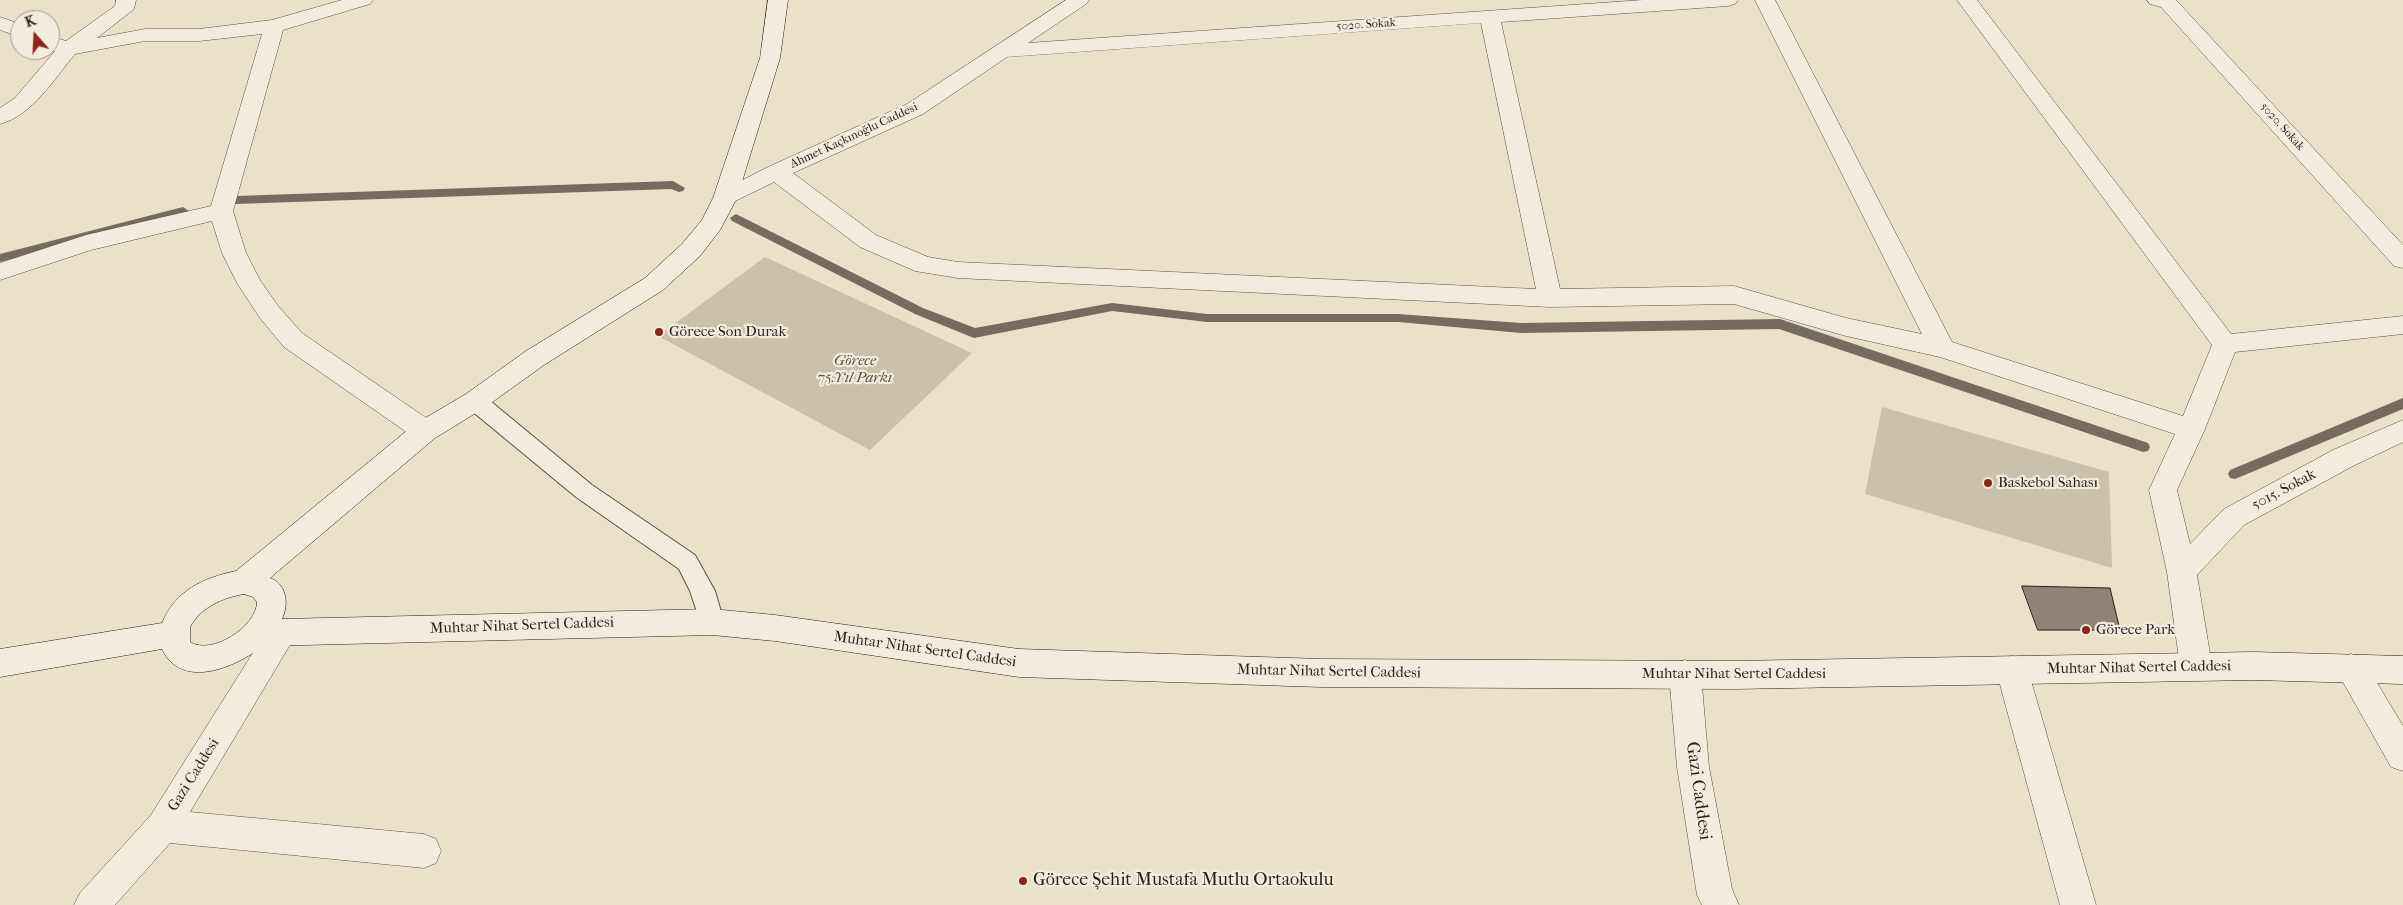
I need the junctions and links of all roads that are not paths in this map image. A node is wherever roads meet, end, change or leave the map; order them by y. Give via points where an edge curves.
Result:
1 (126, 0) edge
2 (363, 0) edge
3 (778, 0) edge
4 (1079, 0) edge
5 (1728, 0) edge
6 (1764, 0) edge
7 (1967, 0) edge
8 (2157, 0) edge
9 (1490, 17) junction
10 (274, 26) junction
11 (60, 44) edge
12 (60, 45) edge
13 (1003, 51) junction
14 (50, 60) edge
15 (0, 117) edge
16 (776, 172) junction
17 (725, 198) junction
18 (221, 211) junction
19 (2403, 260) edge
20 (0, 272) edge
21 (1550, 298) junction
22 (2403, 325) edge
23 (2225, 344) junction
24 (1942, 348) junction
25 (475, 400) junction
26 (2191, 430) junction
27 (2403, 430) edge
28 (425, 431) junction
29 (2182, 572) junction
30 (244, 582) junction
31 (712, 622) junction
32 (270, 633) junction
33 (173, 634) junction
34 (0, 663) edge
35 (2196, 666) junction
36 (2352, 668) junction
37 (2012, 670) junction
38 (2403, 670) edge
39 (1685, 674) junction
40 (2403, 756) edge
41 (163, 826) junction
42 (424, 851) dead end
43 (92, 905) edge
44 (1721, 905) edge
45 (2078, 905) edge

1 - 11 street via 124,9
2 - 10 street
3 - 17 street via 770,58
4 - 13 street, Ahmet Kaçkınoğlu Caddesi
5 - 9 street, 5020. Sokak
6 - 24 street
7 - 23 street
8 - 19 street, 5020. Sokak via 2168,3
9 - 13 street, 5020. Sokak
9 - 21 street
10 - 12 street
10 - 18 street
13 - 16 street, Ahmet Kaçkınoğlu Caddesi via 915,109
14 - 15 street via 23,103
16 - 17 street, Ahmet Kaçkınoğlu Caddesi
16 - 21 street via 868,241 924,266
17 - 25 street via 712,224 691,250 654,284 535,358
18 - 20 street via 86,243
18 - 28 street via 234,253 248,283 293,340
21 - 24 street via 1734,295 1846,327
22 - 23 street
23 - 26 street
24 - 26 street
25 - 28 street
25 - 31 lane via 584,491 687,562 706,597
26 - 29 street via 2163,490
27 - 29 street, 5015. Sokak via 2342,458 2234,517
28 - 30 street
29 - 35 street
30 - 32 street via 266,589 272,598 268,620
30 - 33 street via 214,589 199,598 177,621
31 - 32 street, Muhtar Nihat Sertel Caddesi
31 - 39 street, Muhtar Nihat Sertel Caddesi via 1019,663 1321,673
32 - 33 street via 228,654 210,659 194,659 182,654 175,646
32 - 41 street, Gazi Caddesi
33 - 34 street
35 - 36 street, Muhtar Nihat Sertel Caddesi
35 - 37 street, Muhtar Nihat Sertel Caddesi
36 - 38 street, Muhtar Nihat Sertel Caddesi
36 - 40 street
37 - 39 street, Muhtar Nihat Sertel Caddesi
37 - 45 street
39 - 44 street, Gazi Caddesi via 1693,767 1714,895
41 - 42 street
41 - 43 street, Gazi Caddesi

